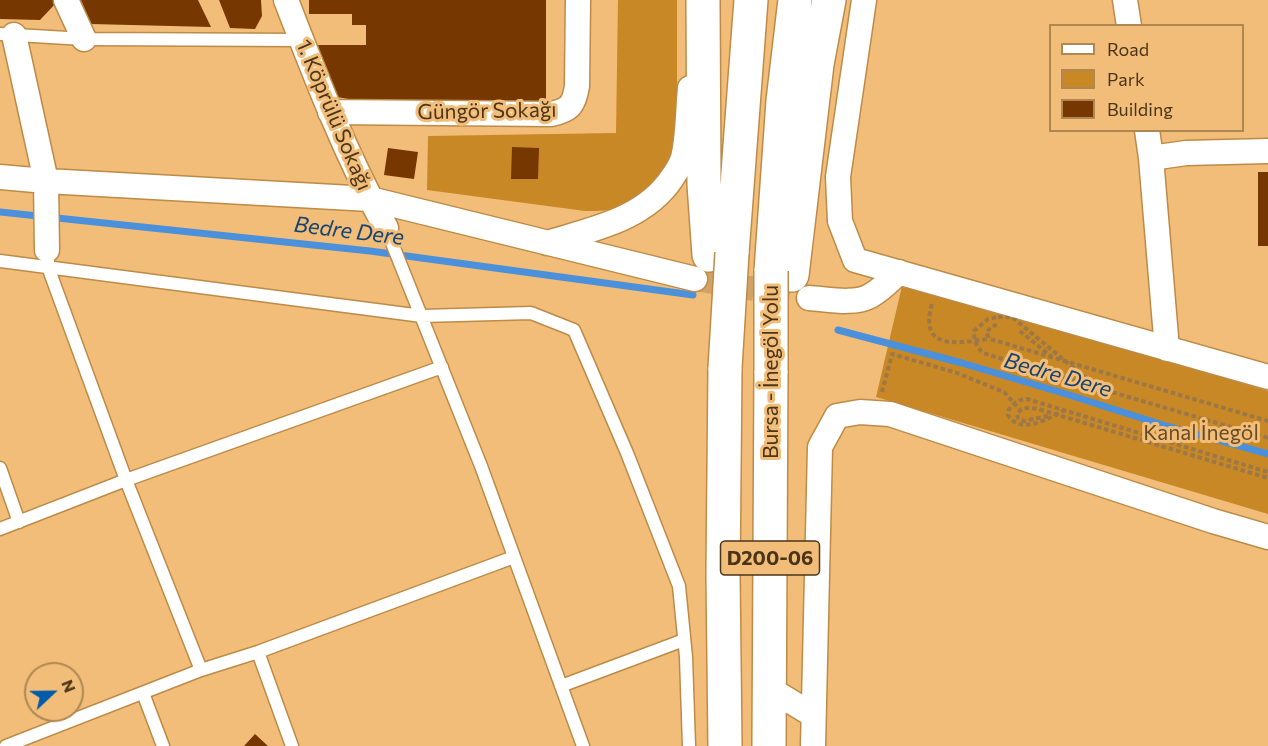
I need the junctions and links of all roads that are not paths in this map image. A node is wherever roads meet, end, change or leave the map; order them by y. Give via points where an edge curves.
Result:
1 (66, 0) edge
2 (286, 0) edge
3 (578, 0) edge
4 (751, 0) edge
5 (795, 0) edge
6 (829, 0) edge
7 (864, 0) edge
8 (1125, 0) edge
9 (703, 2) edge
10 (1129, 24) edge
11 (7, 35) edge
12 (84, 39) junction
13 (301, 40) junction
14 (330, 112) junction
15 (1147, 132) edge
16 (1268, 151) edge
17 (1151, 158) junction
18 (0, 177) edge
19 (46, 189) junction
20 (370, 199) junction
21 (386, 228) joint
22 (547, 243) junction
23 (48, 259) junction
24 (712, 262) junction
25 (2, 264) edge
26 (899, 272) junction
27 (791, 281) junction
28 (422, 316) junction
29 (1167, 348) junction
30 (442, 367) junction
31 (1268, 377) edge
32 (0, 468) edge
33 (126, 480) junction
34 (19, 522) junction
35 (0, 529) edge
36 (1268, 537) edge
37 (514, 557) junction
38 (684, 640) junction
39 (258, 652) junction
40 (201, 670) junction
41 (561, 686) junction
42 (770, 689) junction
43 (143, 693) junction
44 (813, 715) junction
45 (580, 745) edge
46 (6, 746) edge
47 (163, 746) edge
48 (292, 746) edge
49 (689, 746) edge
50 (725, 746) edge
51 (770, 746) edge
52 (813, 746) edge

1 - 12 street
2 - 13 street, 1. Köprülü Sokağı
3 - 14 street, Güngör Sokağı via 575,100 562,111
4 - 24 highway, Bursa - İnegöl Yolu / D200-06
5 - 27 highway, Bursa - İnegöl Yolu / D200-06 via 783,101
6 - 27 highway via 817,64
7 - 26 street via 838,177 840,221 855,260
8 - 10 street
9 - 22 street via 695,31 684,155 673,176 658,195 633,214
9 - 24 highway via 704,184
11 - 12 lane
11 - 19 street
12 - 13 lane
13 - 14 street, 1. Köprülü Sokağı
14 - 20 street, 1. Köprülü Sokağı
15 - 17 street
16 - 17 street
17 - 29 street
18 - 19 street
19 - 20 street
19 - 23 street
20 - 21 street, 1. Köprülü Sokağı
20 - 22 street
21 - 28 lane
22 - 24 street
23 - 25 lane
23 - 28 lane
23 - 33 lane
24 - 50 highway, Bursa - İnegöl Yolu / D200-06, bridge
26 - 27 street via 869,297 858,301
26 - 29 street
27 - 42 highway, Bursa - İnegöl Yolu / D200-06, bridge via 781,371
28 - 30 lane
28 - 38 lane via 531,313 574,330 679,586
29 - 31 street
30 - 33 lane
30 - 37 lane
32 - 34 lane
33 - 34 lane
33 - 40 lane
34 - 35 lane
36 - 44 street via 890,414 860,412 837,416 820,447
37 - 39 lane
37 - 41 lane
38 - 41 lane
38 - 49 lane
39 - 40 lane
39 - 48 lane
40 - 43 lane
41 - 45 lane
42 - 44 street
42 - 51 highway, Bursa - İnegöl Yolu / D200-06
43 - 46 lane
43 - 47 lane
44 - 52 street

